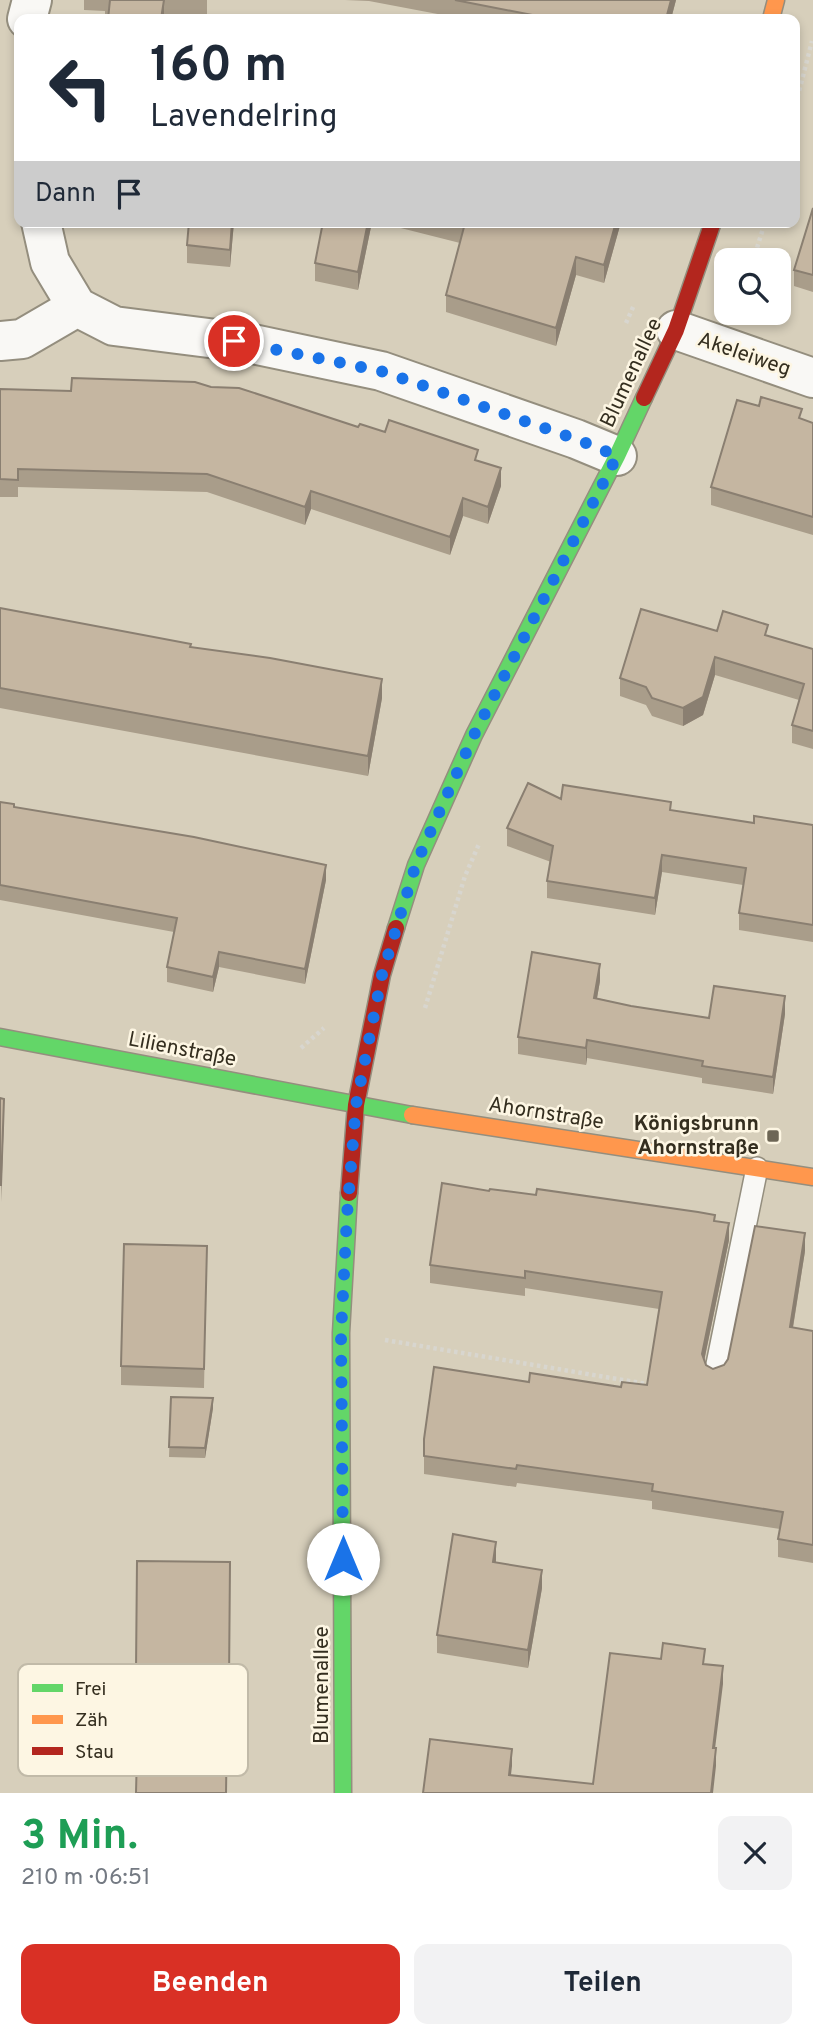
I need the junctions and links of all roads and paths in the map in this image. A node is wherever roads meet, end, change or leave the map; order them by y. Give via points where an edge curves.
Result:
1 (813, 39) edge
2 (800, 88) edge
3 (42, 228) edge
4 (711, 228) edge
5 (763, 228) edge
6 (757, 248) edge
7 (77, 307) junction
8 (676, 330) junction
9 (0, 341) edge
10 (813, 378) edge
11 (617, 456) junction
12 (480, 841) dead end
13 (423, 1015) dead end
14 (0, 1037) edge
15 (356, 1105) junction
16 (758, 1168) junction
17 (813, 1177) edge
18 (341, 1334) junction
19 (715, 1374) joint
20 (343, 1793) edge

1 - 2 path
3 - 7 street via 50,262
4 - 8 street, Blumenallee
5 - 6 path
7 - 9 street via 22,339
7 - 11 street via 114,326 248,343 381,371
8 - 10 street, Akeleiweg
8 - 11 street, Blumenallee
11 - 15 street, Blumenallee via 474,735 416,864 382,975
12 - 13 path
14 - 15 street, Lilienstraße
15 - 16 street, Ahornstraße
15 - 18 street, Blumenallee
16 - 17 street, Ahornstraße
16 - 19 lane
18 - 19 path via 688,1390
18 - 20 street, Blumenallee

